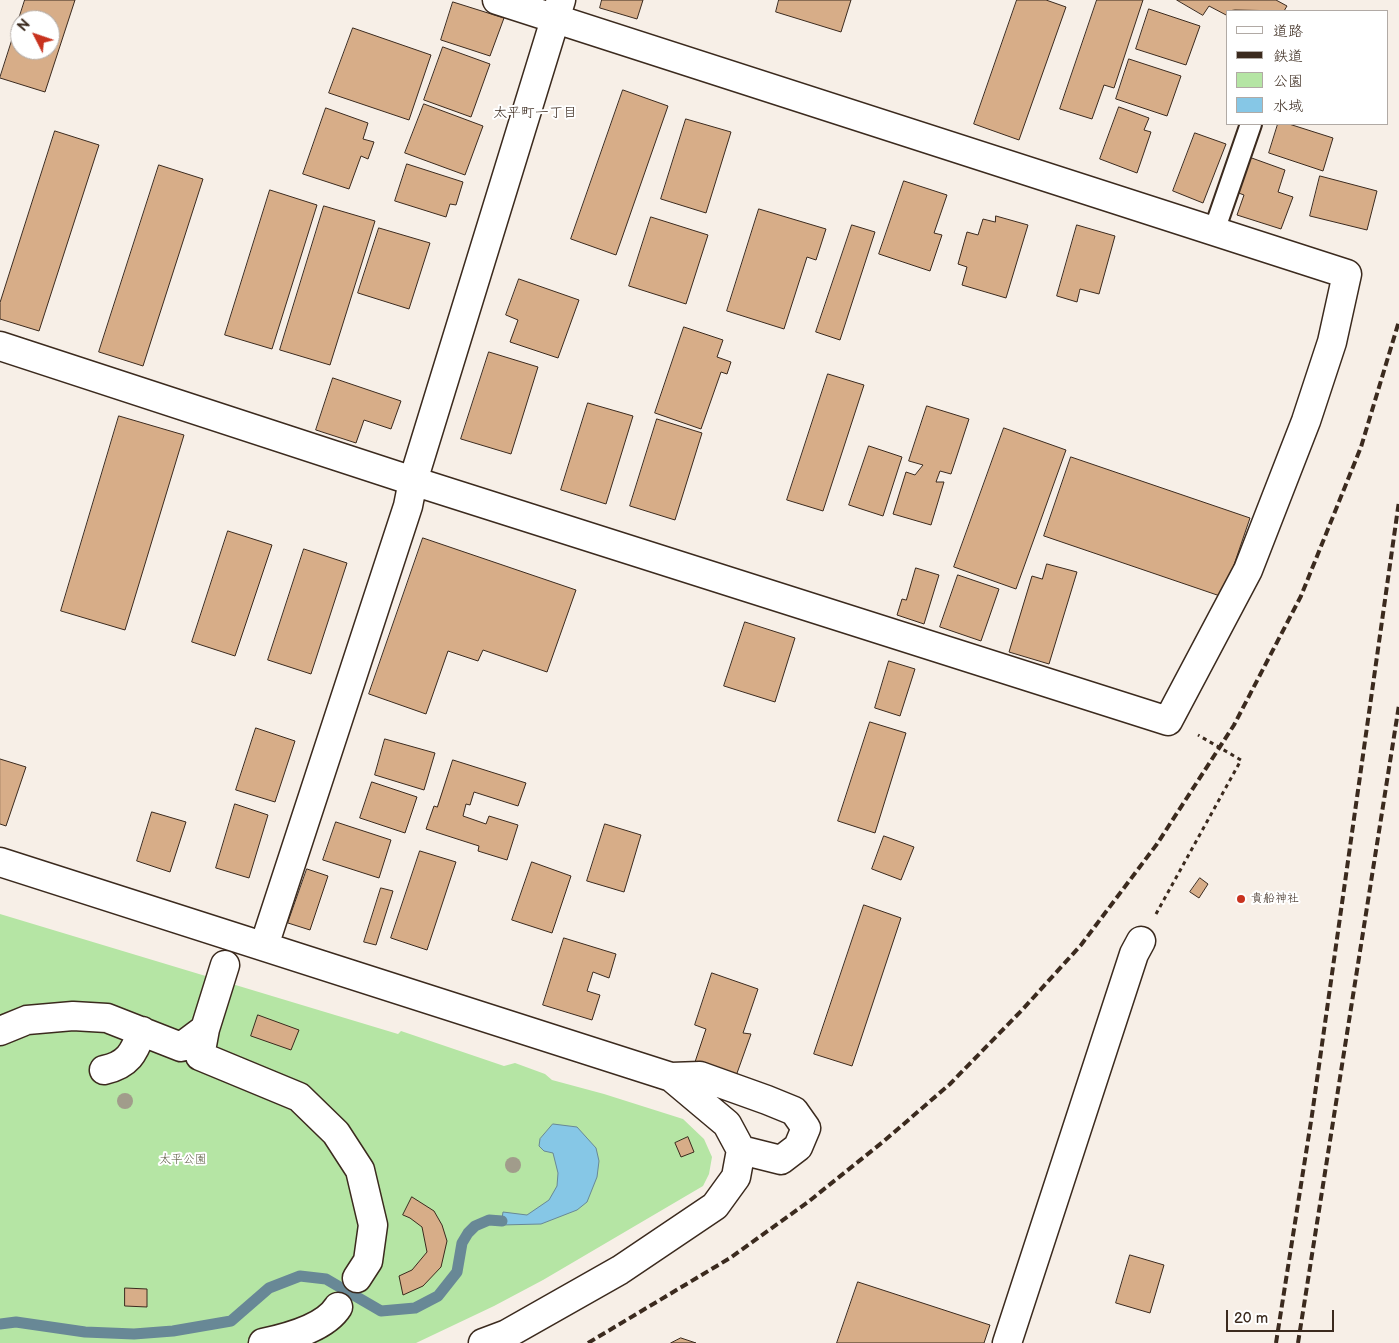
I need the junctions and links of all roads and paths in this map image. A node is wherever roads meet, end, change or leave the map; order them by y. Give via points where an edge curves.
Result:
1 (497, 0) edge
2 (558, 10) edge
3 (1251, 125) edge
4 (1214, 231) junction
5 (0, 346) edge
6 (413, 481) junction
7 (1168, 721) junction
8 (0, 862) edge
9 (1141, 941) joint
10 (264, 946) junction
11 (225, 965) dead end
12 (205, 1029) junction
13 (0, 1031) edge
14 (142, 1031) junction
15 (104, 1070) dead end
16 (671, 1078) junction
17 (741, 1150) junction
18 (781, 1160) junction
19 (715, 1206) junction
20 (357, 1278) dead end
21 (338, 1307) dead end
22 (263, 1343) edge
23 (483, 1343) edge
24 (1007, 1343) edge

1 - 2 street
2 - 4 street
2 - 6 street
3 - 4 lane
4 - 7 street via 1347,274 1332,342 1306,421 1248,570
5 - 6 street
6 - 7 street
6 - 10 street via 408,506
7 - 9 path via 1241,760
8 - 10 street
9 - 24 street via 1134,954
10 - 16 street
11 - 12 street
12 - 14 street via 181,1047
12 - 20 street via 200,1056 300,1097 336,1133 360,1170 373,1225 368,1261
13 - 14 street via 28,1020 73,1016 107,1018
14 - 15 street via 131,1058
16 - 17 street via 727,1124
16 - 18 street via 700,1076 794,1111 806,1128 798,1147
17 - 18 street
17 - 19 street via 736,1177
18 - 19 street
19 - 23 street via 620,1270 507,1334
21 - 22 street via 334,1314 291,1337

